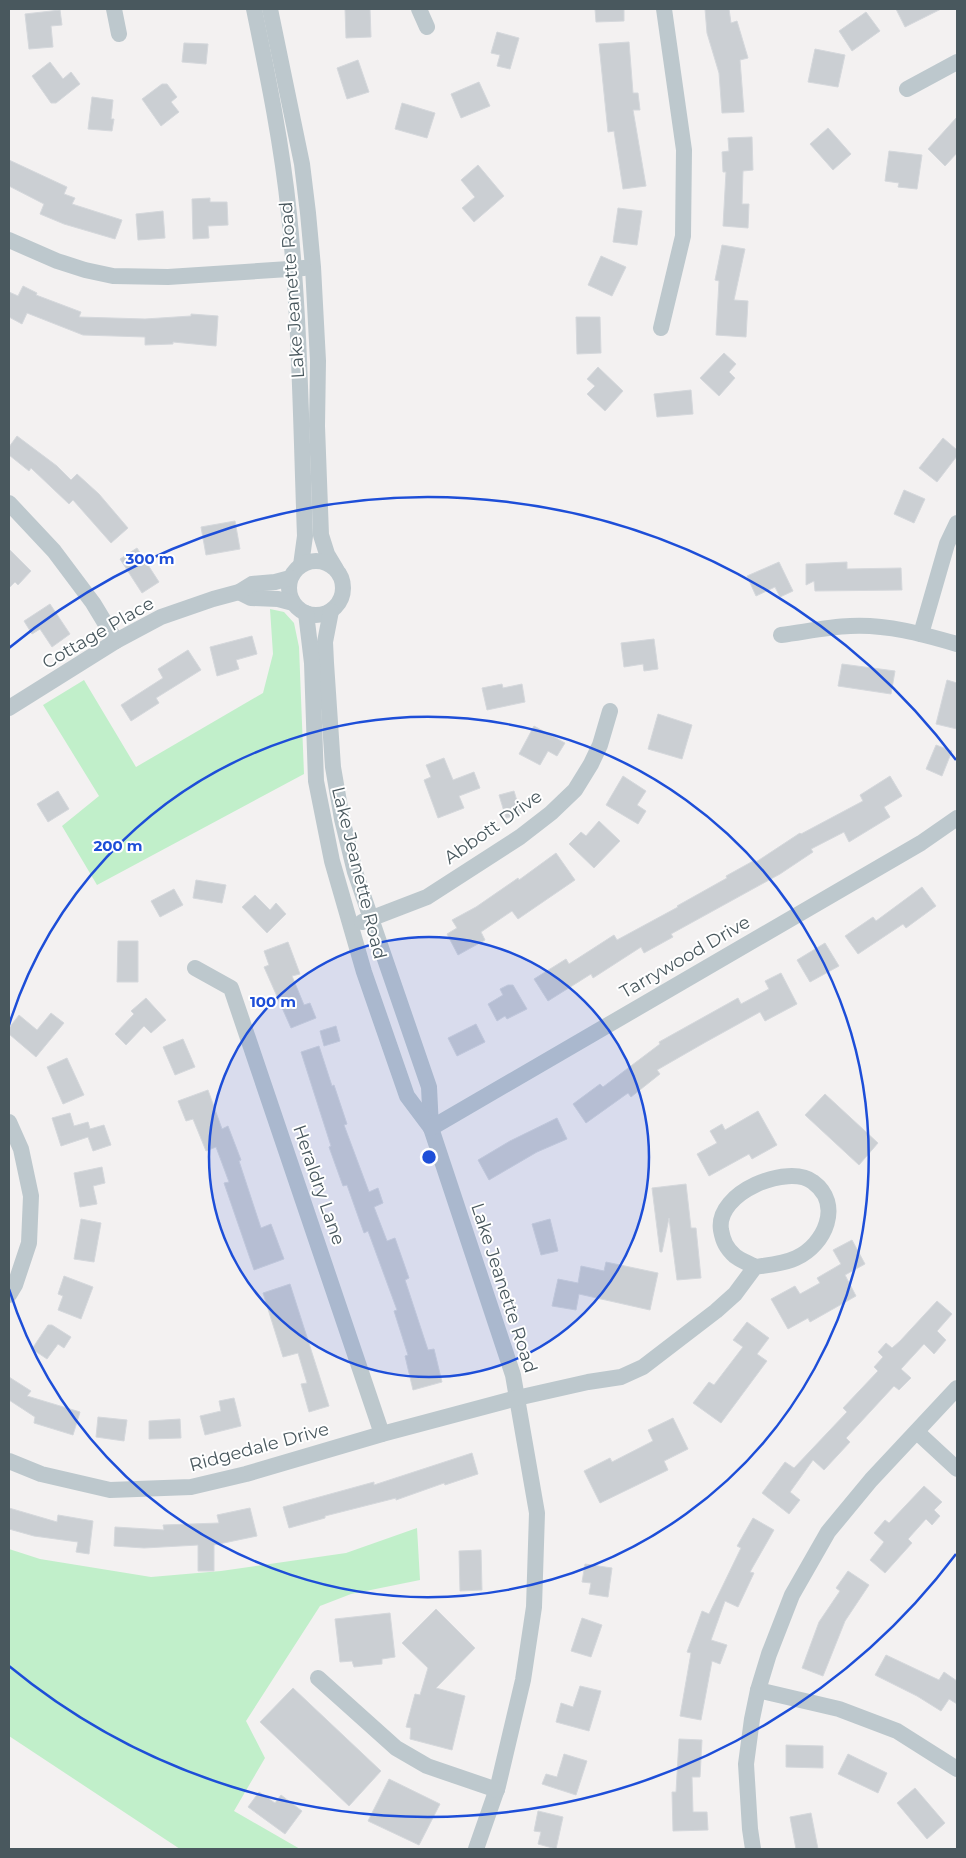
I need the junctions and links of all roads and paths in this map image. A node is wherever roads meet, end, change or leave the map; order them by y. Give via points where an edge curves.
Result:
1 (114, 9) edge
2 (254, 9) edge
3 (270, 9) edge
4 (418, 9) edge
5 (664, 9) edge
6 (427, 27) dead end
7 (119, 34) dead end
8 (957, 62) edge
9 (907, 89) dead end
10 (9, 240) edge
11 (313, 268) junction
12 (293, 269) junction
13 (661, 328) dead end
14 (9, 503) edge
15 (957, 523) edge
16 (301, 565) junction
17 (336, 569) junction
18 (290, 578) junction
19 (239, 592) junction
20 (293, 603) junction
21 (331, 611) junction
22 (306, 613) junction
23 (922, 634) junction
24 (781, 635) dead end
25 (116, 641) junction
26 (957, 644) edge
27 (9, 708) edge
28 (610, 711) dead end
29 (957, 818) edge
30 (371, 919) junction
31 (351, 926) junction
32 (195, 968) dead end
33 (9, 1122) edge
34 (431, 1128) junction
35 (755, 1267) junction
36 (9, 1295) edge
37 (957, 1388) edge
38 (517, 1398) junction
39 (917, 1432) junction
40 (382, 1434) junction
41 (9, 1461) edge
42 (957, 1470) edge
43 (318, 1678) dead end
44 (758, 1690) junction
45 (957, 1769) edge
46 (497, 1790) junction
47 (476, 1849) edge
48 (753, 1849) edge

1 - 7 street
2 - 12 street, Lake Jeanette Road via 284,167
3 - 11 street, Lake Jeanette Road via 302,164
4 - 6 street
5 - 13 street via 684,150 684,227
8 - 9 street
10 - 12 street via 57,261 113,276 168,277
11 - 12 street
11 - 17 street, Lake Jeanette Road via 321,535
12 - 16 street, Lake Jeanette Road via 305,536
14 - 25 street via 54,550
15 - 23 street via 947,544
16 - 17 street via 320,561
16 - 18 street
17 - 21 street via 343,586 342,596
18 - 19 street, Cottage Place via 252,584
18 - 20 street via 289,595
19 - 20 street via 251,598
19 - 25 street, Cottage Place via 161,617
20 - 22 street
21 - 22 street via 314,615
21 - 30 street, Lake Jeanette Road via 326,656 333,767 352,861
22 - 31 street, Lake Jeanette Road via 312,663 316,781 332,860
23 - 24 street via 883,627 852,626
23 - 26 street
25 - 27 street, Cottage Place
28 - 30 street, Abbott Drive via 591,764 574,790 551,813 427,897
29 - 34 street, Tarrywood Drive via 921,843
30 - 31 street, Abbott Drive
30 - 34 street, Lake Jeanette Road via 429,1087
31 - 34 street, Lake Jeanette Road via 407,1096
32 - 40 street, Heraldry Lane via 231,988
33 - 36 street via 20,1149 31,1196 29,1243
34 - 38 street, Lake Jeanette Road via 514,1375
35 - 35 street via 735,1256 723,1242 720,1225 724,1209 736,1196 755,1184 782,1177 802,1176 812,1180 828,1201 829,1217 825,1231 796,1258
35 - 38 street, Ridgedale Drive via 735,1294 716,1311 643,1367 621,1377
37 - 39 street
38 - 40 street, Ridgedale Drive
38 - 46 street, Lake Jeanette Road via 537,1513 534,1607 523,1680
39 - 42 street
39 - 44 street via 828,1532 792,1595
40 - 41 street, Ridgedale Drive via 191,1487 110,1490 41,1474
43 - 46 street via 396,1748 427,1766
44 - 45 street via 839,1709 897,1731
44 - 48 street via 746,1764
46 - 47 street, Lake Jeanette Road

